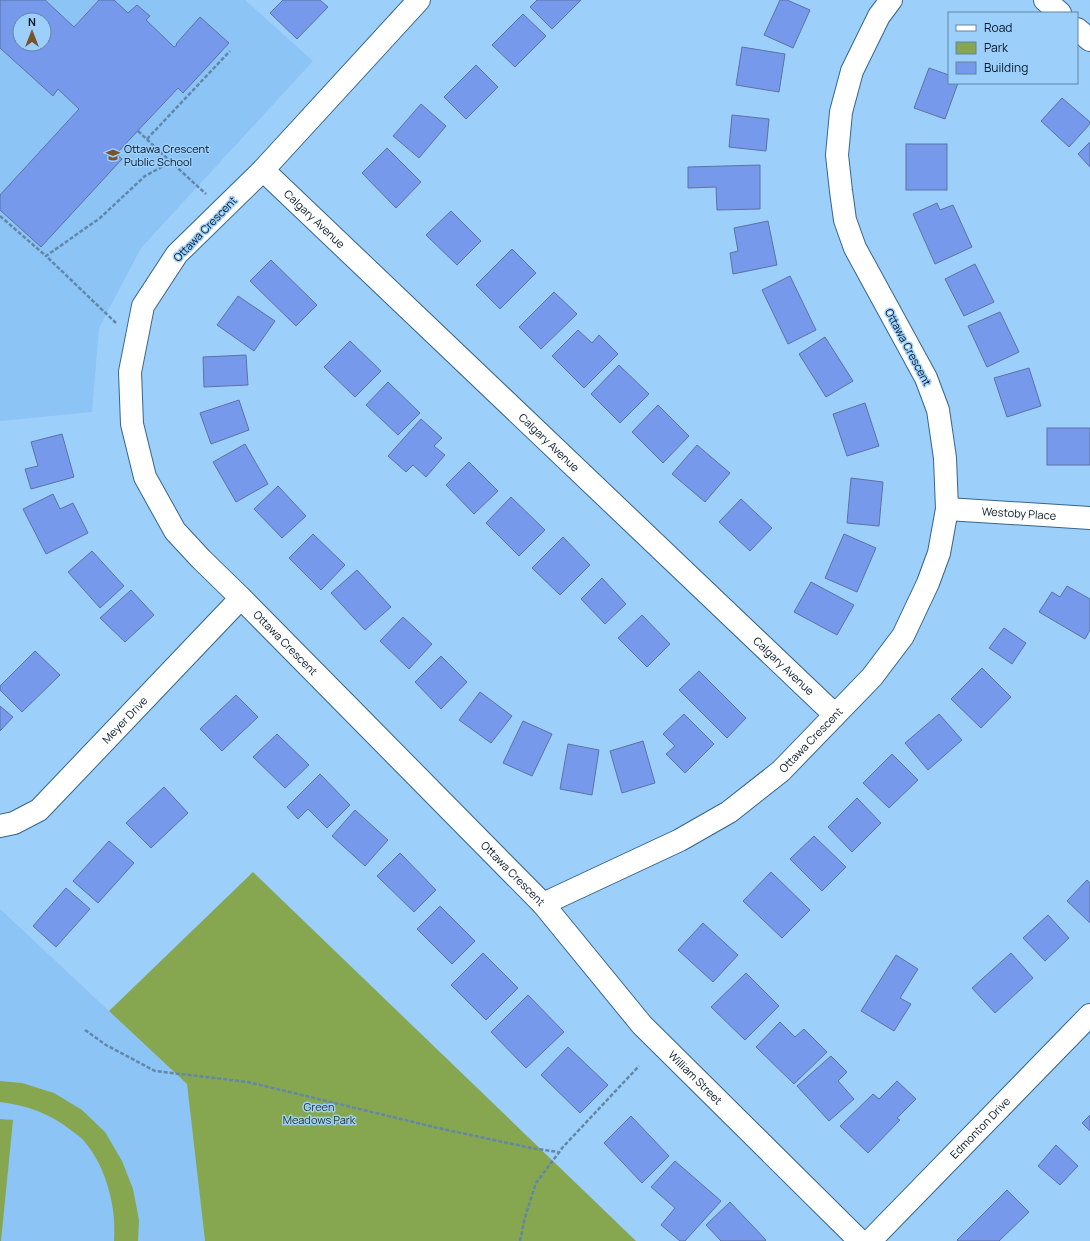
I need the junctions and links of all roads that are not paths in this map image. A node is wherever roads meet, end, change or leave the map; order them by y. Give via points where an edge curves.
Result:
1 (419, 0) edge
2 (891, 0) edge
3 (1045, 0) edge
4 (1059, 12) edge
5 (1078, 30) edge
6 (1090, 40) edge
7 (263, 170) junction
8 (947, 509) junction
9 (1090, 518) edge
10 (241, 598) junction
11 (835, 715) junction
12 (0, 826) edge
13 (543, 904) junction
14 (1090, 1015) edge
15 (860, 1241) edge
16 (870, 1241) edge

1 - 7 street, Ottawa Crescent
2 - 8 street, Ottawa Crescent via 879,16 852,71 839,133 837,155 840,190 845,220 855,248 926,378 938,410 945,458
3 - 4 street
5 - 6 street
7 - 10 street, Ottawa Crescent via 177,254 143,306 130,372 132,424 145,477 175,531
7 - 11 street, Calgary Avenue
8 - 9 street, Westoby Place
8 - 11 street, Ottawa Crescent via 939,554 903,636 872,677
10 - 12 street, Meyer Drive via 39,810 14,823
10 - 13 street, Ottawa Crescent
11 - 13 street, Ottawa Crescent via 781,771 729,812 680,840
13 - 15 street, William Street via 642,1025
14 - 16 street, Edmonton Drive

